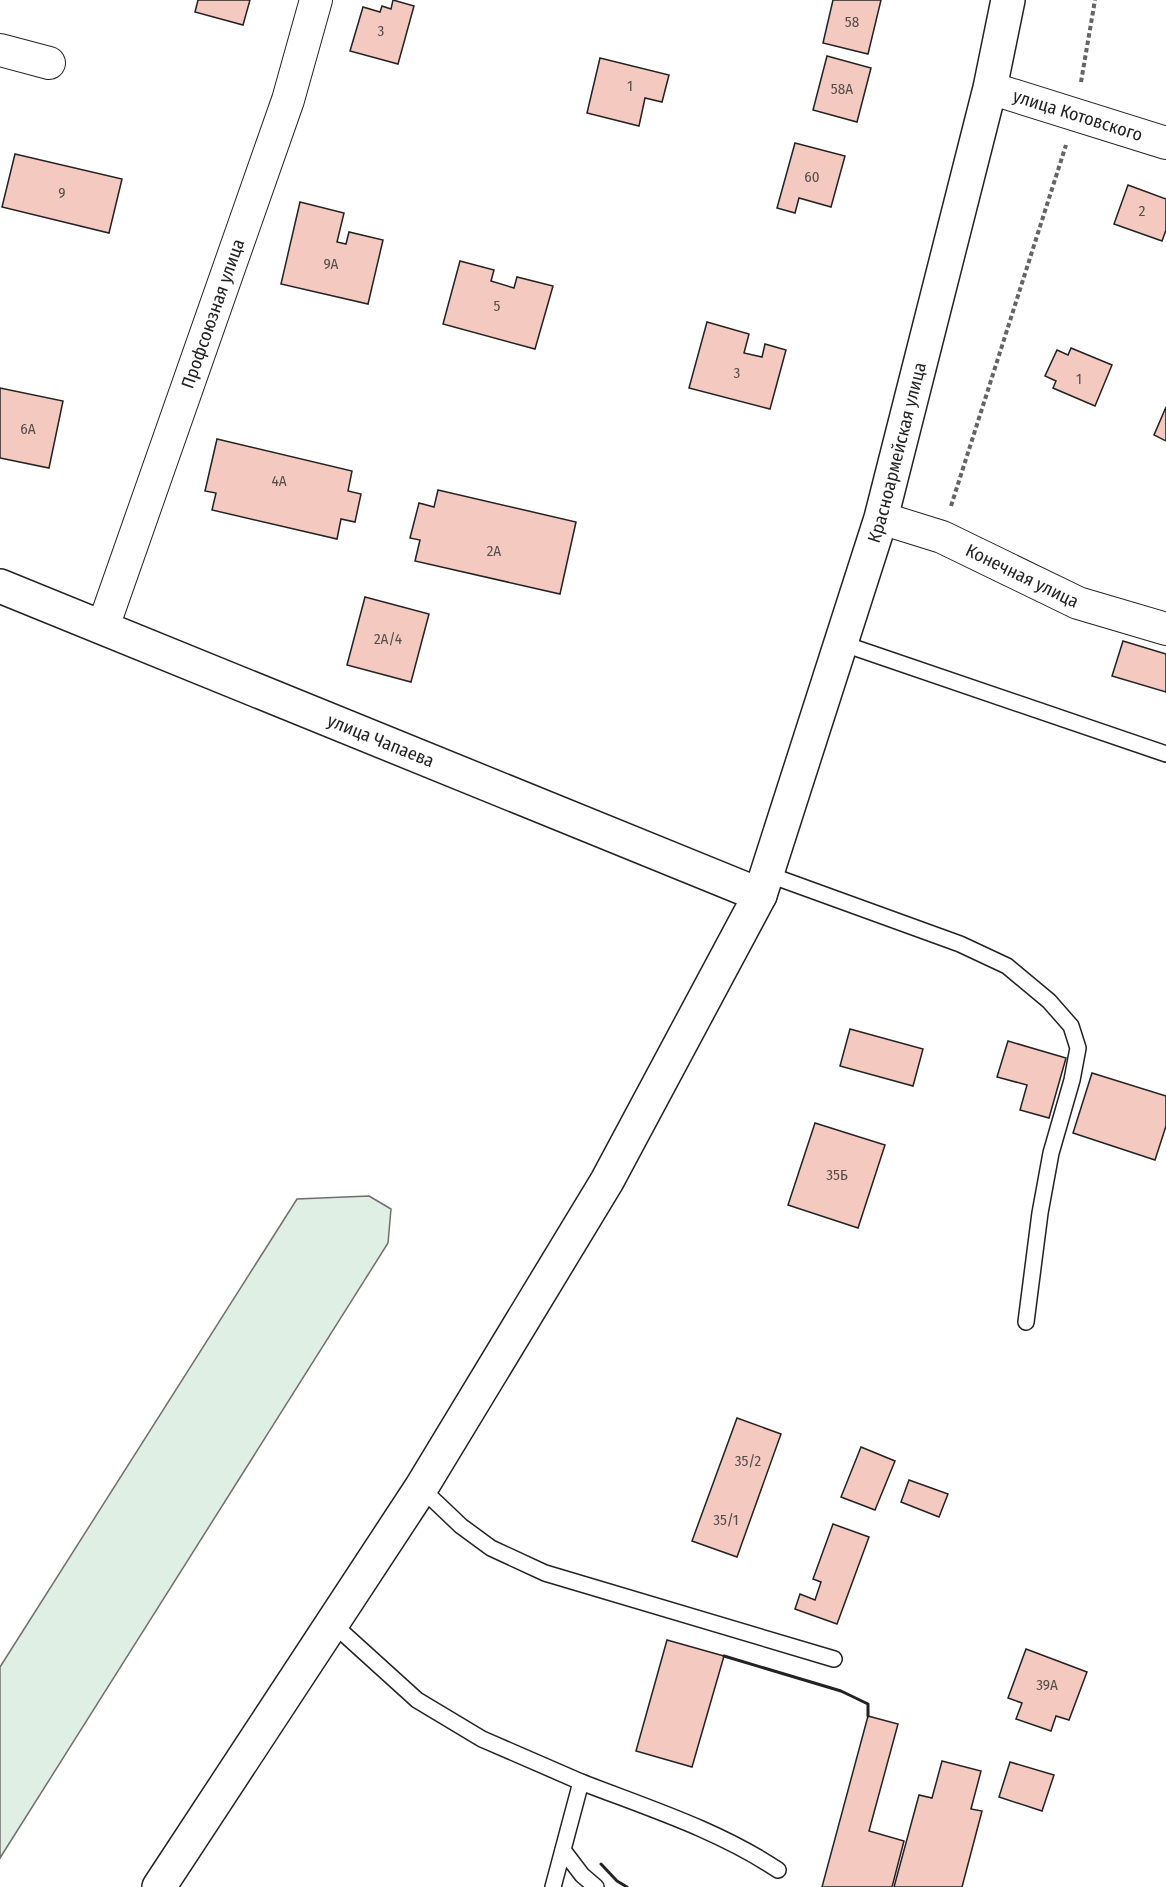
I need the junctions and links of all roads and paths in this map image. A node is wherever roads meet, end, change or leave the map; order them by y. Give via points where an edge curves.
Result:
1 (316, 0) edge
2 (1008, 0) edge
3 (1095, 0) edge
4 (0, 50) edge
5 (49, 63) dead end
6 (990, 88) junction
7 (1075, 115) junction
8 (1166, 143) edge
9 (881, 518) junction
10 (942, 537) junction
11 (0, 586) edge
12 (103, 627) junction
13 (1166, 629) edge
14 (841, 643) junction
15 (1166, 754) edge
16 (764, 885) junction
17 (1026, 1322) dead end
18 (421, 1488) junction
19 (332, 1623) junction
20 (834, 1659) dead end
21 (581, 1782) junction
22 (563, 1850) junction
23 (778, 1870) dead end
24 (159, 1887) edge
25 (553, 1887) edge
26 (596, 1887) edge

1 - 12 street, Профсоюзная улица via 288,100
2 - 6 main road, Красноармейская улица
3 - 7 path
4 - 5 street
6 - 7 street, улица Котовского
6 - 9 main road, Красноармейская улица
7 - 8 street, улица Котовского
7 - 10 path
9 - 10 street, Конечная улица
9 - 14 main road, Красноармейская улица
10 - 13 street, Конечная улица via 1078,603
11 - 12 main road, улица Чапаева
12 - 16 main road, улица Чапаева
14 - 15 lane
14 - 16 main road, Красноармейская улица
16 - 17 lane via 960,944 1007,966 1049,1001 1071,1026 1078,1048 1049,1163
16 - 18 main road, Красноармейская улица via 607,1181
18 - 19 main road, Красноармейская улица
18 - 20 lane via 491,1548 545,1573
19 - 21 lane via 417,1700 482,1739
19 - 24 main road, Красноармейская улица
21 - 22 lane
21 - 23 lane via 751,1851
22 - 25 lane
22 - 26 lane

